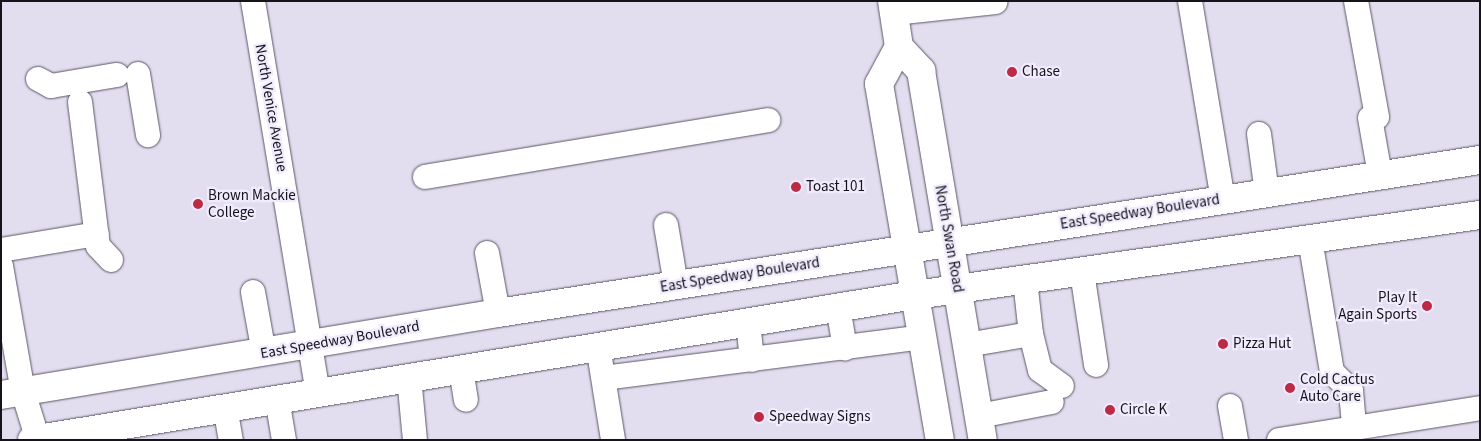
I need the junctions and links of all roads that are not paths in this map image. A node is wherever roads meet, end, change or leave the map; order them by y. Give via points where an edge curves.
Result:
1 (253, 1) edge
2 (1190, 1) edge
3 (1356, 1) edge
4 (995, 2) dead end
5 (893, 7) edge
6 (899, 47) junction
7 (38, 79) dead end
8 (80, 102) dead end
9 (768, 120) dead end
10 (1259, 134) dead end
11 (148, 135) dead end
12 (1480, 160) edge
13 (1380, 176) junction
14 (425, 177) dead end
15 (1267, 193) junction
16 (1223, 200) junction
17 (1480, 215) edge
18 (666, 225) dead end
19 (96, 234) junction
20 (1310, 239) junction
21 (948, 242) junction
22 (907, 249) junction
23 (1, 250) edge
24 (487, 253) dead end
25 (111, 260) dead end
26 (1, 266) edge
27 (1082, 272) junction
28 (1024, 280) junction
29 (676, 285) junction
30 (957, 289) junction
31 (252, 292) dead end
32 (915, 295) junction
33 (838, 308) junction
34 (498, 314) junction
35 (748, 322) junction
36 (1031, 334) junction
37 (663, 336) junction
38 (922, 337) junction
39 (311, 344) junction
40 (598, 346) junction
41 (966, 346) junction
42 (845, 348) junction
43 (264, 353) junction
44 (752, 360) junction
45 (1096, 365) dead end
46 (461, 369) junction
47 (666, 370) junction
48 (409, 377) junction
49 (604, 378) junction
50 (318, 392) junction
51 (12, 393) edge
52 (277, 399) junction
53 (466, 400) dead end
54 (1230, 406) dead end
55 (225, 407) junction
56 (1480, 408) edge
57 (981, 428) edge
58 (1354, 428) junction
59 (36, 439) edge
60 (231, 440) edge
61 (284, 440) edge
62 (415, 440) edge
63 (613, 440) edge
64 (940, 440) edge
65 (1236, 440) edge
66 (1279, 440) edge

1 - 39 street, North Venice Avenue
2 - 16 street
3 - 13 street
4 - 5 street
5 - 6 main road
6 - 21 main road, North Swan Road via 921,71
6 - 22 main road via 879,84
7 - 11 street via 51,86 128,74
8 - 19 street
9 - 14 street
10 - 15 street
12 - 13 main road, East Speedway Boulevard
13 - 15 main road, East Speedway Boulevard
15 - 16 main road, East Speedway Boulevard
16 - 21 main road, East Speedway Boulevard
17 - 20 main road
18 - 29 street
19 - 23 street
19 - 25 street via 98,246
20 - 27 main road
20 - 58 street via 1332,372 1351,391
21 - 22 main road, East Speedway Boulevard
21 - 30 main road, North Swan Road
22 - 29 main road, East Speedway Boulevard
22 - 32 main road
24 - 34 street
26 - 51 street
27 - 28 main road
27 - 45 street
28 - 30 main road
28 - 36 street
29 - 34 main road, East Speedway Boulevard
30 - 32 main road
30 - 41 main road, North Swan Road
31 - 43 street
32 - 33 main road
32 - 38 main road
33 - 35 main road
33 - 42 street
34 - 39 main road, East Speedway Boulevard
35 - 37 main road
35 - 44 street
36 - 41 street
36 - 57 street via 1040,370 1057,394
37 - 40 main road
37 - 47 street
38 - 42 street
38 - 64 main road
39 - 43 main road, East Speedway Boulevard
39 - 50 street, North Venice Avenue
40 - 46 main road
40 - 49 street
41 - 57 main road, North Swan Road
42 - 44 street
43 - 51 main road, East Speedway Boulevard
44 - 47 street
46 - 48 main road
46 - 53 street
47 - 49 street
48 - 50 main road
48 - 62 street
49 - 63 street
50 - 52 main road
51 - 59 street
52 - 55 main road
52 - 61 street
54 - 65 street
55 - 59 main road
55 - 60 street
56 - 58 street
58 - 66 street

